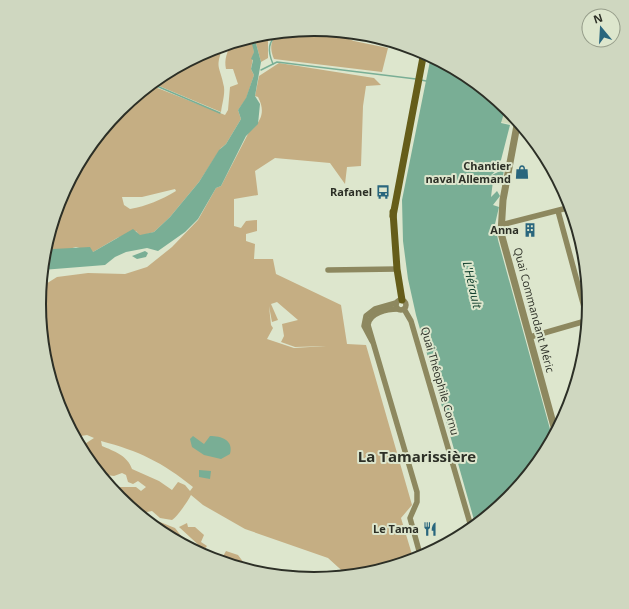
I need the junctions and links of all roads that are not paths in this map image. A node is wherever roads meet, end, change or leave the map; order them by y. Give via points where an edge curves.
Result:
1 (423, 59) edge
2 (517, 128) edge
3 (566, 209) edge
4 (558, 211) junction
5 (501, 225) junction
6 (328, 270) dead end
7 (397, 270) junction
8 (399, 302) junction
9 (583, 308) edge
10 (401, 309) junction
11 (582, 322) edge
12 (530, 337) junction
13 (373, 343) junction
14 (554, 425) edge
15 (470, 524) edge
16 (419, 552) edge

1 - 7 main road via 402,168 394,188 392,208
2 - 5 street, Quai Commandant Méric
3 - 4 street
4 - 5 street
4 - 9 street
5 - 12 street, Quai Commandant Méric
6 - 7 street
7 - 8 main road
8 - 10 street
8 - 10 street via 406,305
8 - 13 street via 375,309 366,316 364,326
10 - 13 street via 377,314 370,319 368,325
10 - 15 street, Quai Théophile Cornu via 411,321
11 - 12 street
12 - 14 street, Quai Commandant Méric
13 - 16 street via 417,492 417,502 410,518

